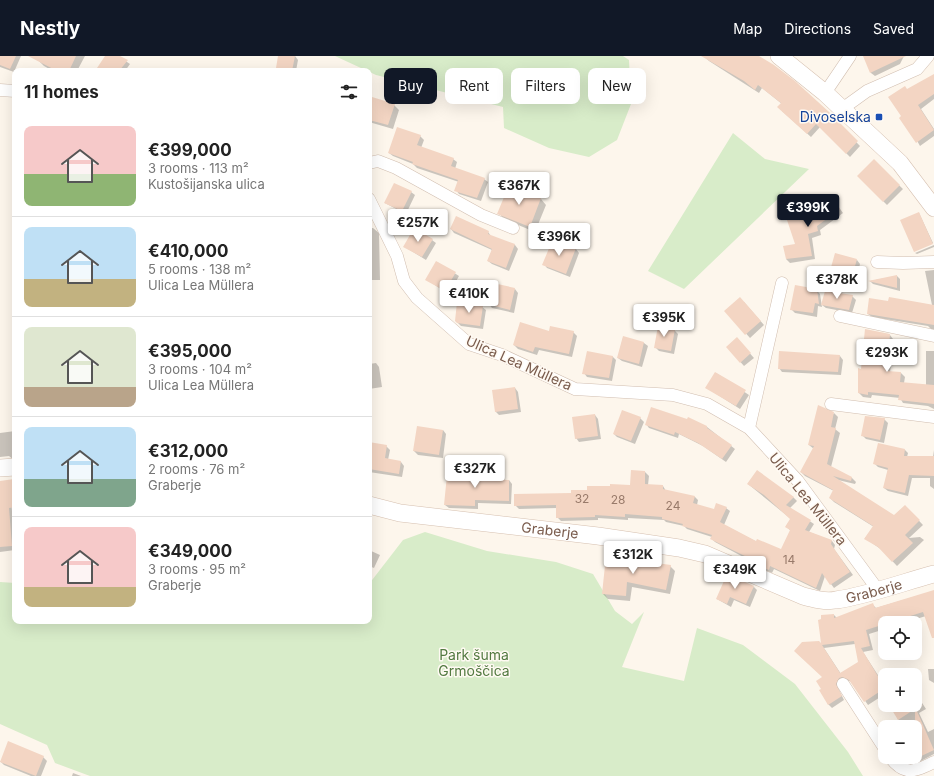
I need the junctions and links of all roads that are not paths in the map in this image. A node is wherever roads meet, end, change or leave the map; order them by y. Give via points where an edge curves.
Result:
1 (779, 56) edge
2 (850, 56) edge
3 (928, 56) edge
4 (0, 90) edge
5 (12, 91) edge
6 (825, 93) junction
7 (842, 109) junction
8 (372, 163) edge
9 (372, 205) edge
10 (934, 208) edge
11 (513, 228) dead end
12 (877, 262) dead end
13 (934, 262) edge
14 (782, 283) dead end
15 (840, 316) dead end
16 (934, 336) edge
17 (830, 404) dead end
18 (934, 417) edge
19 (749, 428) junction
20 (0, 468) edge
21 (12, 468) edge
22 (372, 506) edge
23 (934, 574) edge
24 (878, 590) junction
25 (843, 684) dead end
26 (878, 738) edge
27 (934, 762) edge
28 (896, 764) edge

1 - 6 street
2 - 6 street
3 - 7 street via 917,69 867,91
4 - 5 street
6 - 7 street
7 - 10 street via 900,163
8 - 11 street via 378,161 396,168 481,215
9 - 19 street, Ulica Lea Müllera via 397,256 404,281 417,298 469,344 502,355 575,389 674,395 707,404
12 - 13 street
14 - 19 street
15 - 16 street
17 - 18 street
19 - 24 street, Ulica Lea Müllera via 798,481
20 - 21 street
22 - 24 street, Graberje via 400,513 679,548 705,554 803,596 820,600 835,601
23 - 24 street, Graberje
25 - 26 street
27 - 28 street via 911,772 900,769

